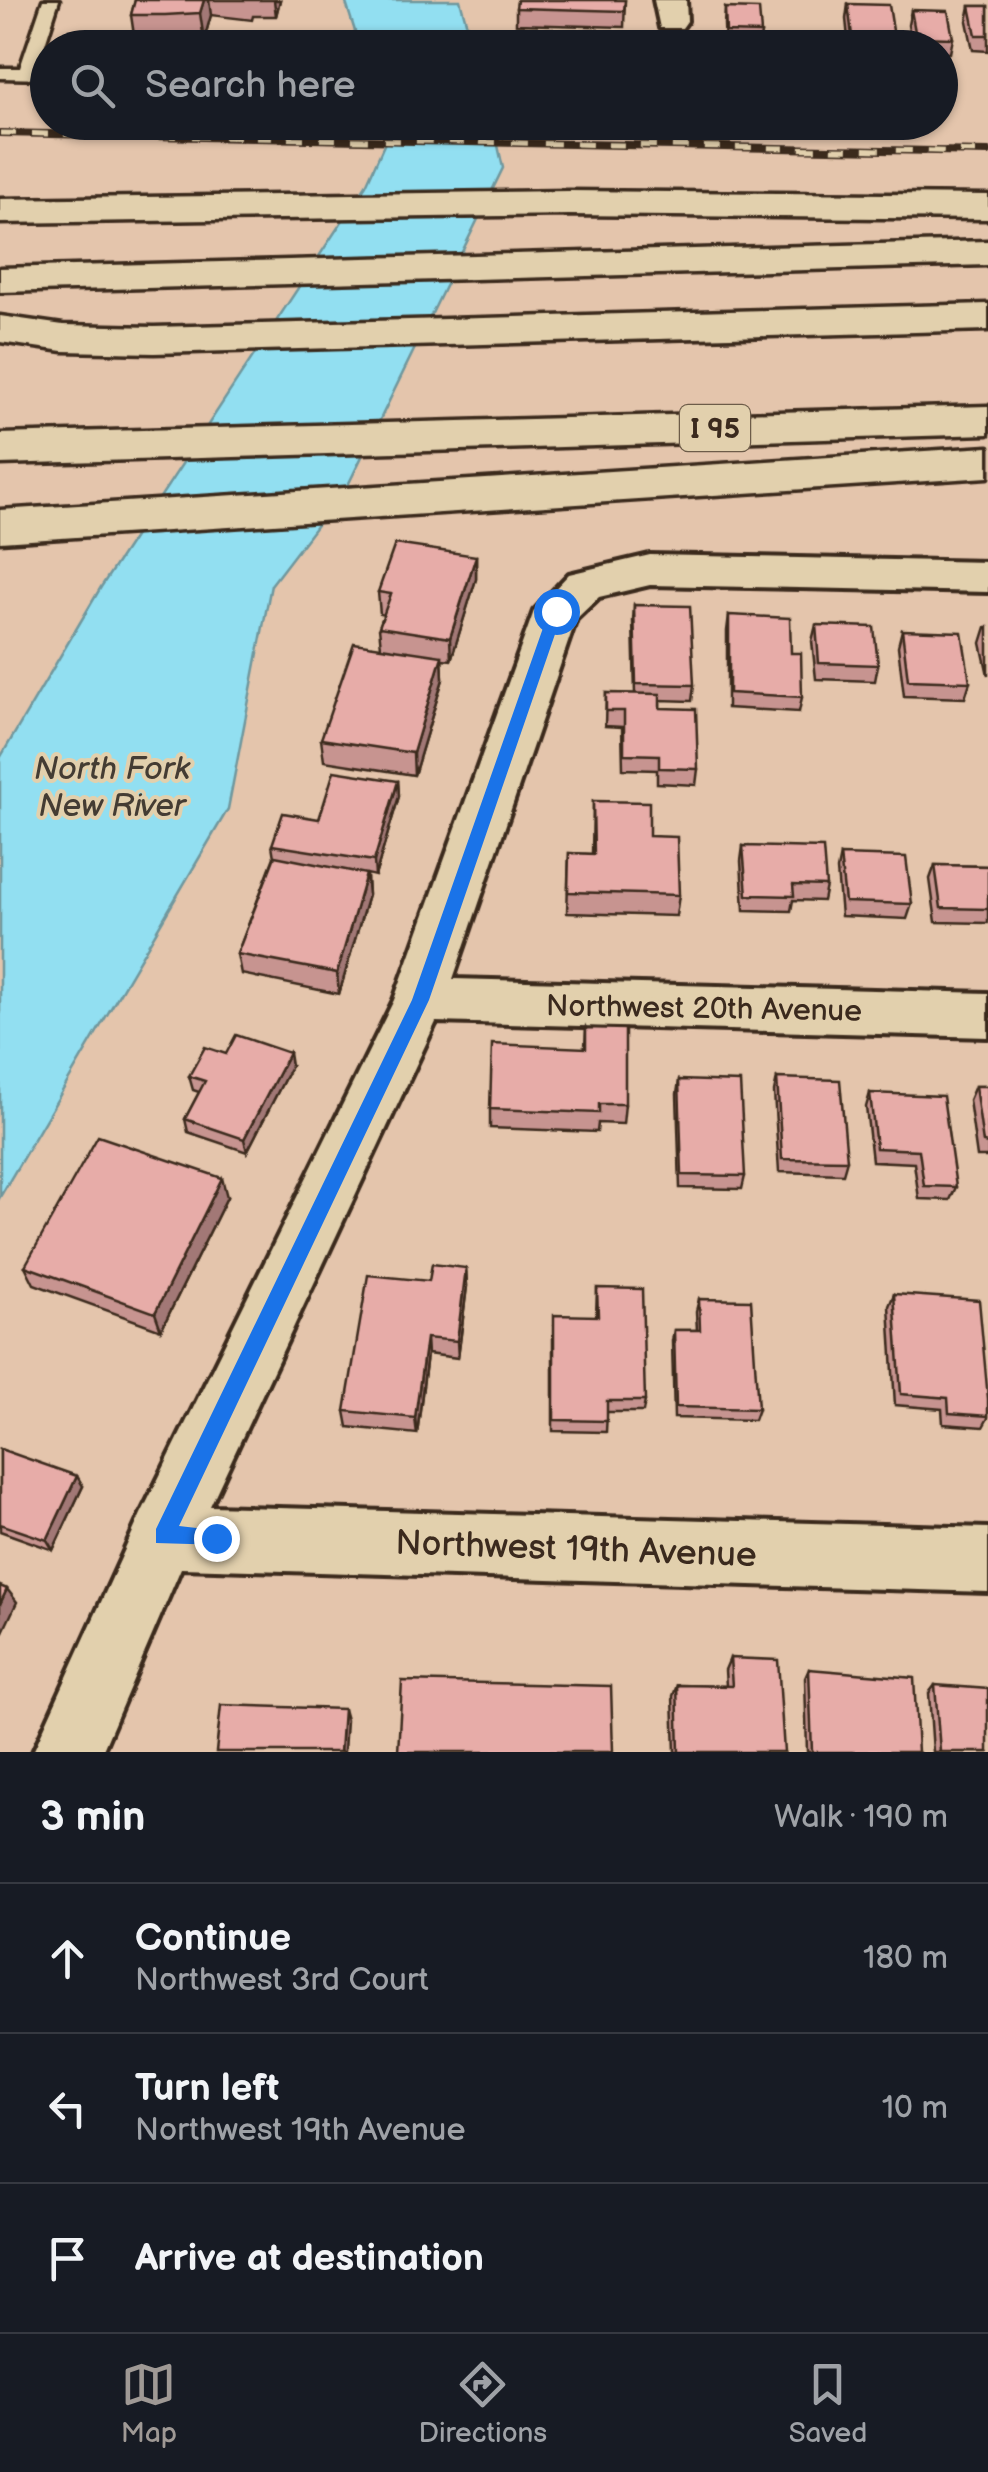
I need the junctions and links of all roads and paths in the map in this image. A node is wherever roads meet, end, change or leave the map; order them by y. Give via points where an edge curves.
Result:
1 (51, 0) edge
2 (41, 30) edge
3 (30, 64) edge
4 (0, 72) edge
5 (27, 73) junction
6 (30, 73) edge
7 (988, 208) edge
8 (0, 211) edge
9 (988, 253) edge
10 (988, 279) edge
11 (0, 280) edge
12 (288, 283) junction
13 (0, 306) edge
14 (574, 309) junction
15 (988, 317) edge
16 (0, 329) edge
17 (988, 345) edge
18 (0, 360) edge
19 (988, 384) edge
20 (0, 412) edge
21 (988, 420) edge
22 (0, 449) edge
23 (988, 462) edge
24 (0, 526) edge
25 (988, 577) edge
26 (420, 1000) junction
27 (988, 1015) edge
28 (163, 1536) junction
29 (988, 1560) edge
30 (67, 1752) edge

1 - 2 lane
3 - 5 lane
4 - 5 lane
5 - 6 lane
7 - 8 highway via 357,204
9 - 14 highway
10 - 14 highway
11 - 12 highway
12 - 13 highway
12 - 14 highway
14 - 15 highway
14 - 16 highway via 138,340
14 - 17 highway
14 - 18 highway via 127,369
19 - 20 highway
21 - 22 highway, I 95
23 - 24 highway
25 - 26 street via 650,570 585,585 556,611
26 - 27 street, Northwest 20th Avenue
26 - 28 street
28 - 29 street, Northwest 19th Avenue
28 - 30 street

